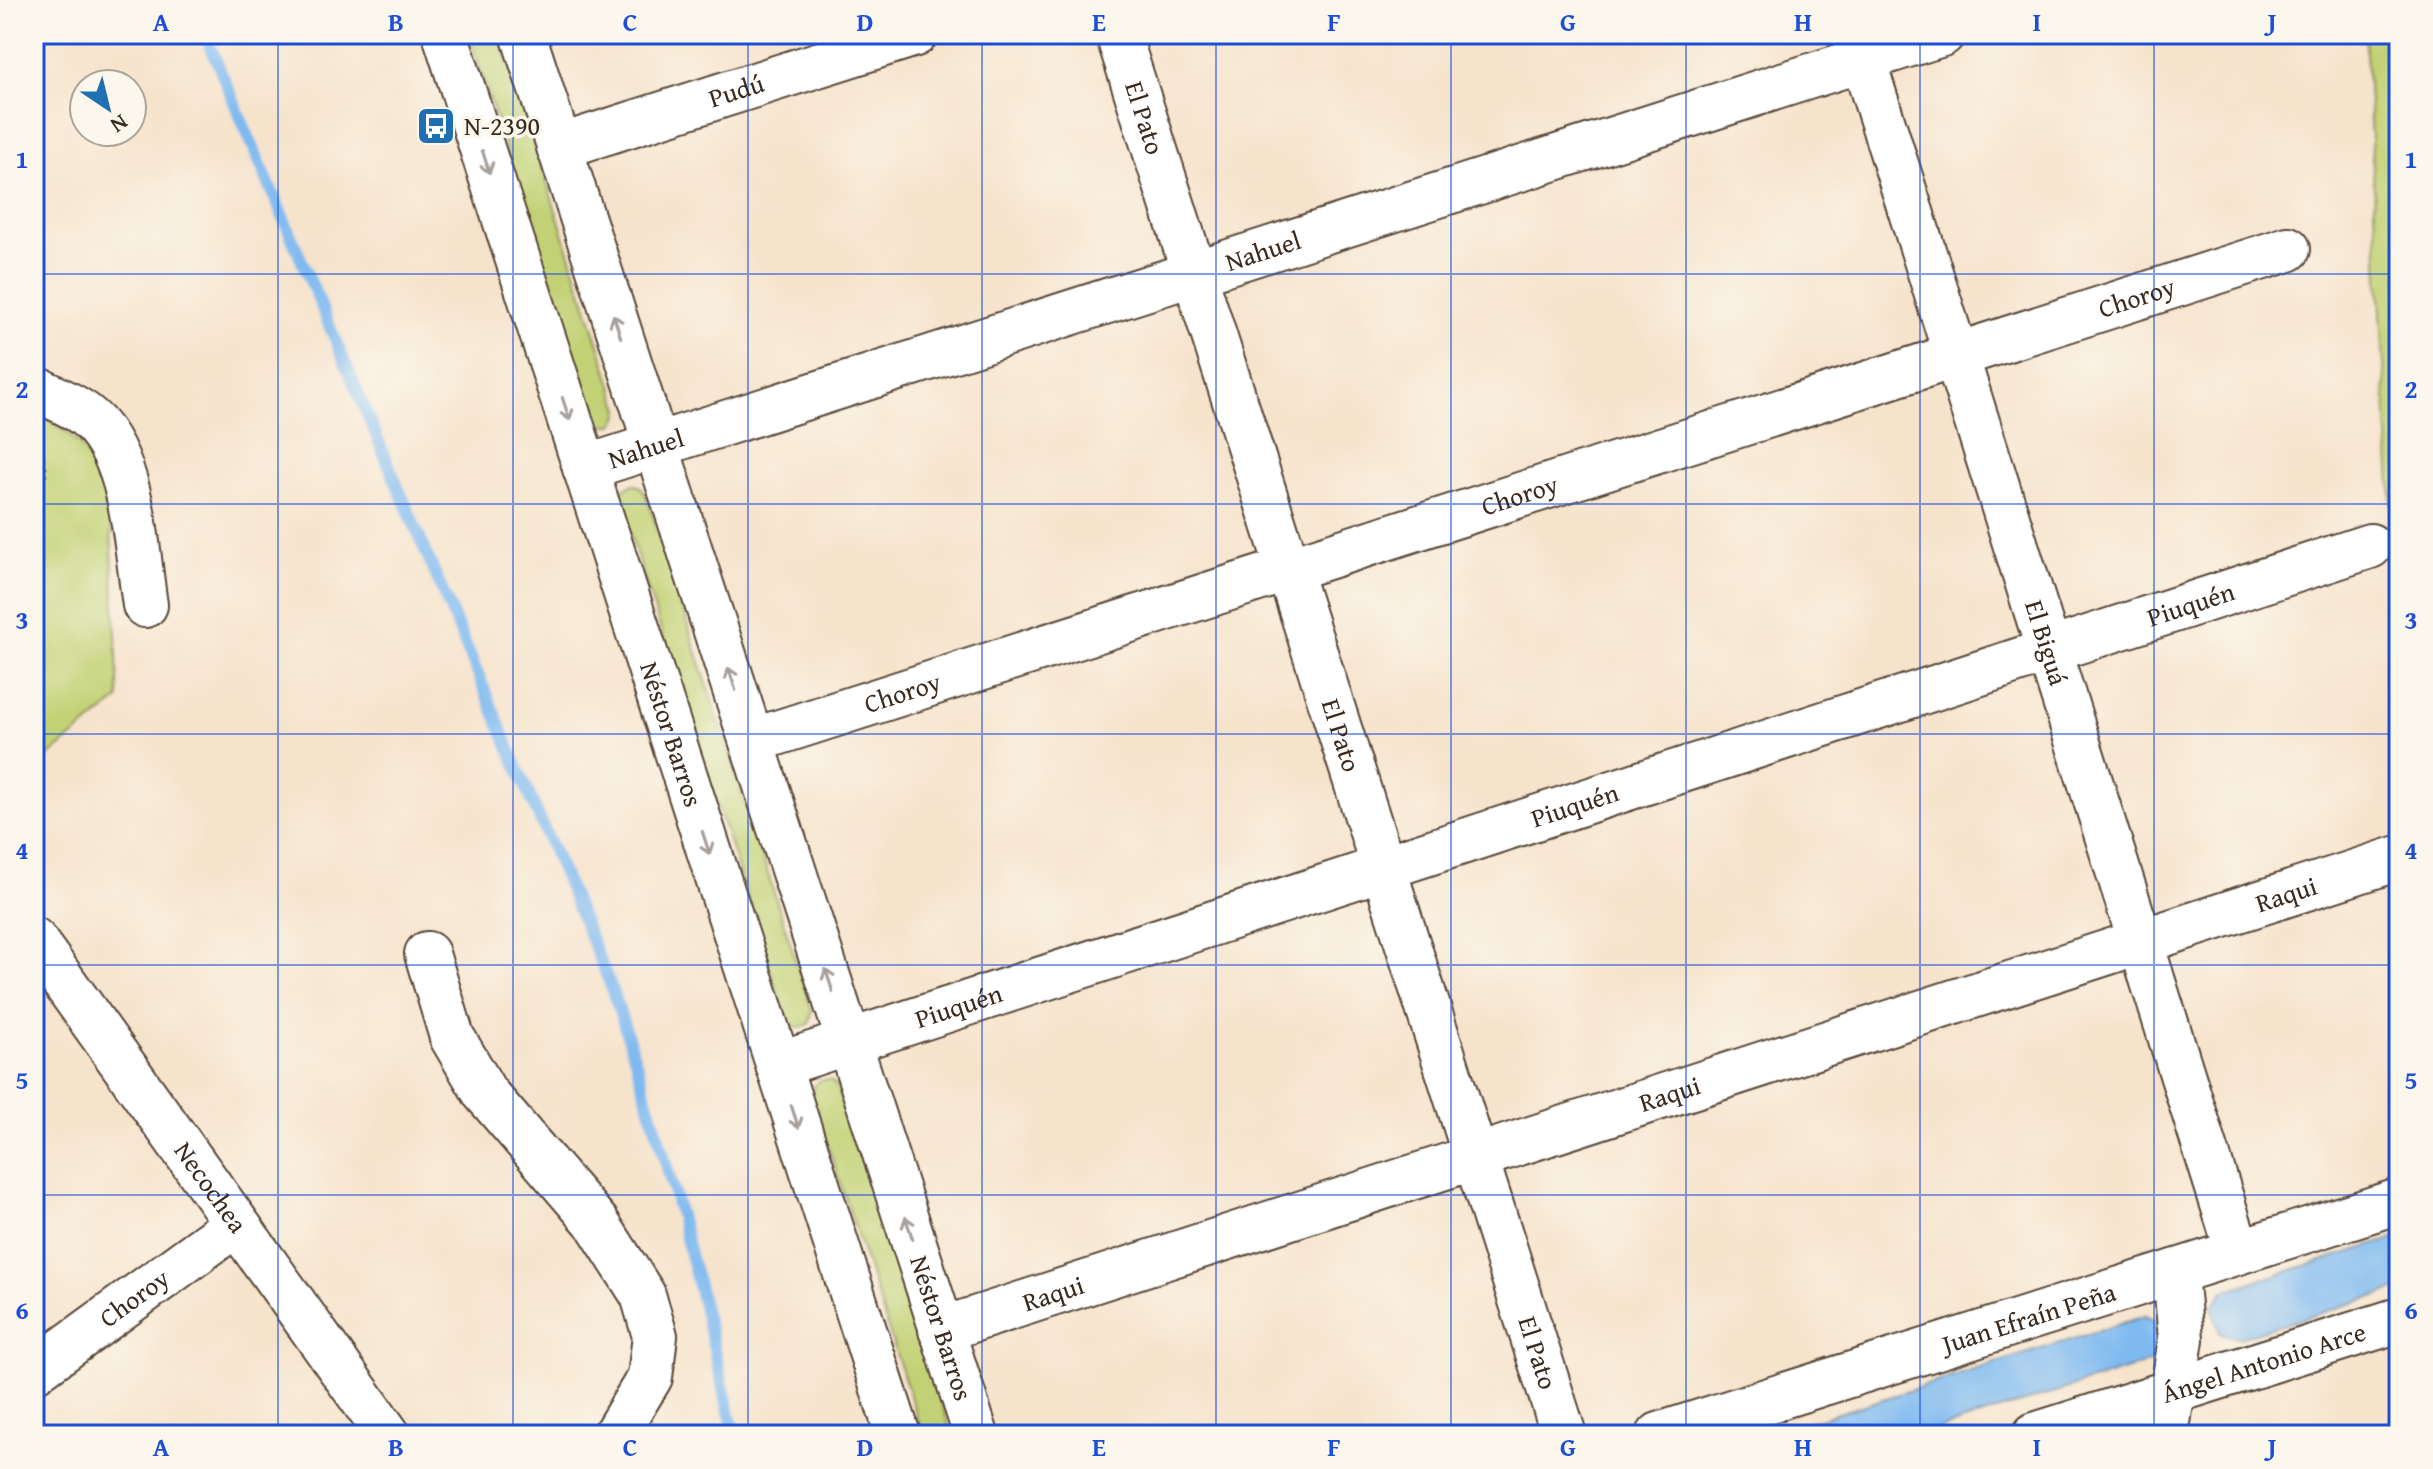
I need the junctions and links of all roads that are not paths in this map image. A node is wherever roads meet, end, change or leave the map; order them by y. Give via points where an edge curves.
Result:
1 (445, 34) edge
2 (523, 34) edge
3 (915, 34) edge
4 (1118, 34) edge
5 (1942, 34) edge
6 (1859, 47) edge
7 (559, 147) junction
8 (2288, 249) dead end
9 (1194, 273) junction
10 (1956, 355) junction
11 (34, 388) edge
12 (656, 445) junction
13 (585, 468) junction
14 (2370, 546) dead end
15 (1288, 569) junction
16 (145, 605) dead end
17 (2049, 651) junction
18 (752, 741) junction
19 (2399, 858) edge
20 (1383, 868) junction
21 (34, 940) edge
22 (2140, 941) junction
23 (427, 954) dead end
24 (48, 991) edge
25 (849, 1042) junction
26 (778, 1065) junction
27 (1475, 1157) junction
28 (2399, 1201) edge
29 (236, 1224) junction
30 (2238, 1252) junction
31 (2175, 1272) junction
32 (2399, 1320) edge
33 (941, 1330) junction
34 (34, 1371) edge
35 (2171, 1392) junction
36 (388, 1435) edge
37 (615, 1435) edge
38 (898, 1435) edge
39 (976, 1435) edge
40 (1564, 1435) edge
41 (1659, 1435) edge
42 (2035, 1435) edge
43 (2166, 1435) edge

1 -> 13 street, Néstor Barros
2 - 7 street, Néstor Barros
3 - 7 street, Pudú
4 - 9 street, El Pato
5 - 6 street, Nahuel
6 - 9 street, Nahuel
6 - 10 street, El Biguá
12 -> 7 street, Néstor Barros
8 - 10 street, Choroy
9 - 12 street, Nahuel
9 - 15 street, El Pato
10 - 15 street, Choroy
10 - 17 street, El Biguá
11 - 16 street via 86,415 117,452
12 - 13 street, Nahuel
18 -> 12 street, Néstor Barros
13 -> 26 street, Néstor Barros
14 - 17 street, Piuquén
15 - 18 street, Choroy
15 - 20 street, El Pato
17 - 20 street, Piuquén
17 - 22 street, El Biguá
25 -> 18 street, Néstor Barros
19 - 22 street, Raqui
20 - 25 street, Piuquén
20 - 27 street, El Pato
21 - 24 street, Necochea
22 - 27 street, Raqui
22 - 30 street, El Biguá
23 - 37 street via 452,1037 485,1093 597,1223 643,1295 655,1336 650,1377
24 - 29 street, Necochea
25 - 26 street, Piuquén
33 -> 25 street, Néstor Barros
26 -> 38 street, Néstor Barros
27 - 33 street, Raqui
27 - 40 street, El Pato
28 - 30 street, Juan Efraín Peña
29 - 34 street, Choroy
29 - 36 street, Necochea
30 - 31 street, Juan Efraín Peña
31 - 35 street via 2181,1339
31 - 41 street, Juan Efraín Peña
32 - 35 street, Ángel Antonio Arce
33 - 39 street, Néstor Barros
35 - 42 street, Ángel Antonio Arce
35 - 43 street

